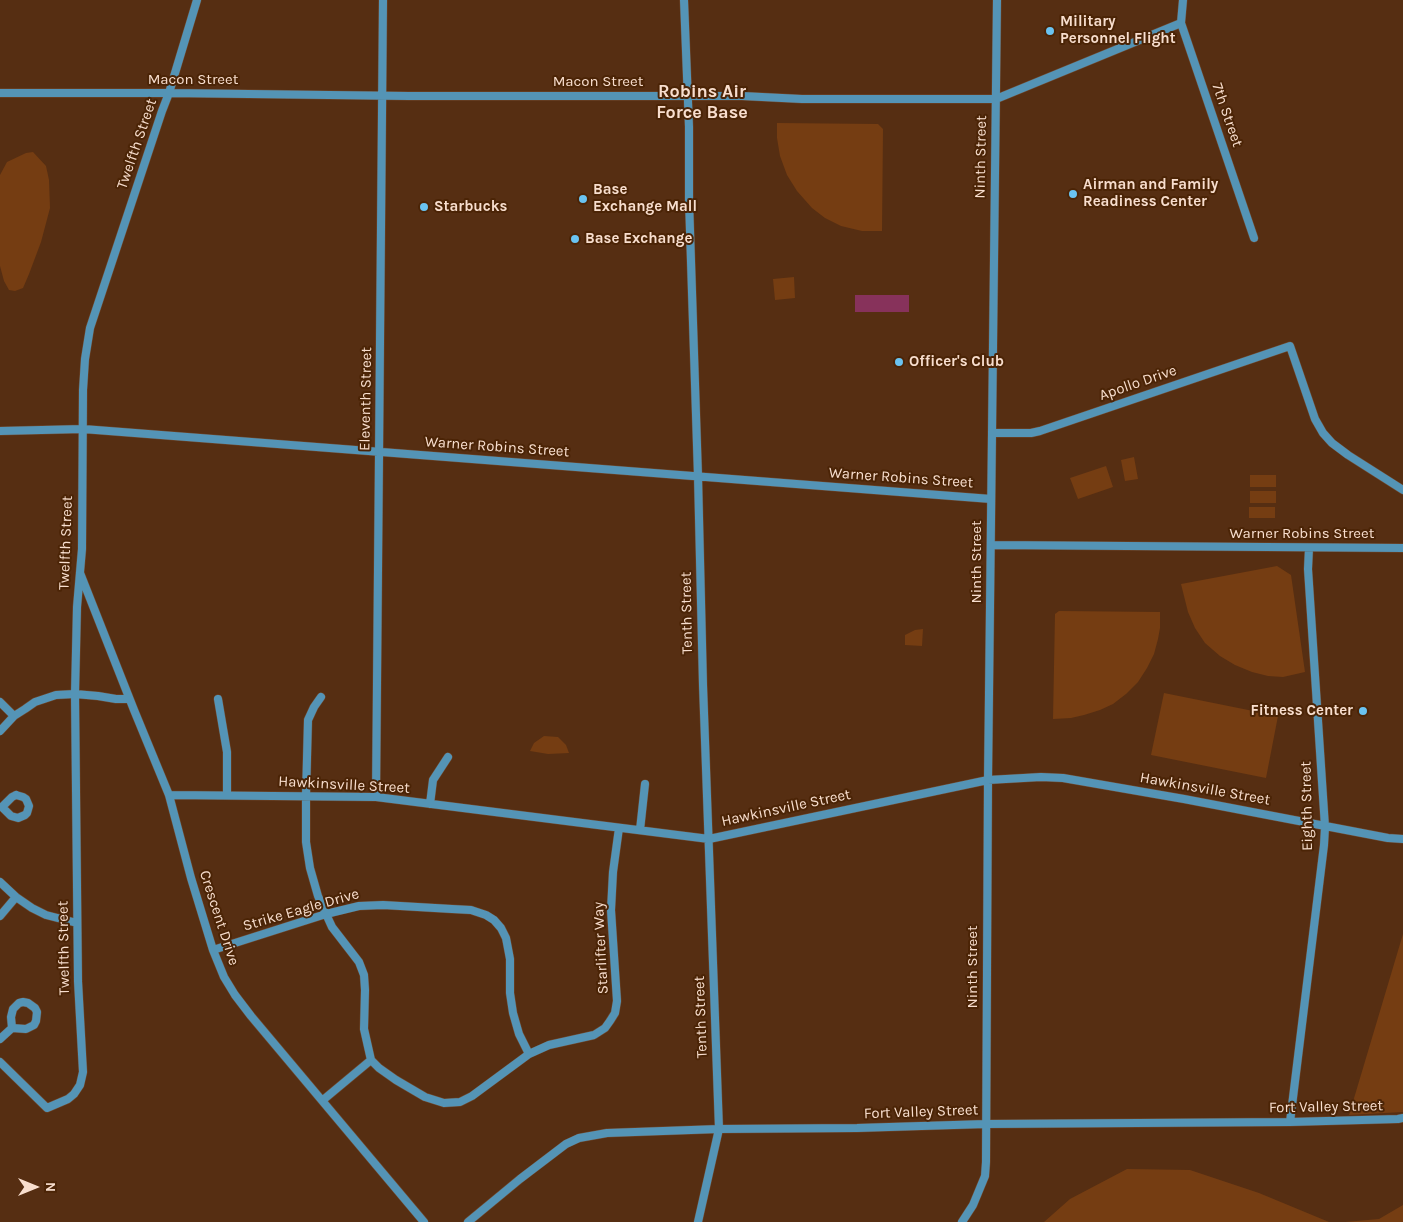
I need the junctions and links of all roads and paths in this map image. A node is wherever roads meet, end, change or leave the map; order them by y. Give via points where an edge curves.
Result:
1 (197, 0) edge
2 (383, 0) edge
3 (684, 0) edge
4 (997, 0) edge
5 (1183, 0) edge
6 (1181, 22) junction
7 (0, 93) edge
8 (169, 93) junction
9 (383, 96) junction
10 (687, 96) junction
11 (996, 99) junction
12 (1254, 238) dead end
13 (83, 429) junction
14 (0, 431) edge
15 (992, 433) junction
16 (379, 452) junction
17 (698, 476) junction
18 (1403, 490) edge
19 (991, 499) junction
20 (991, 545) junction
21 (1309, 548) junction
22 (1403, 548) edge
23 (79, 571) junction
24 (75, 694) junction
25 (321, 697) dead end
26 (218, 698) dead end
27 (129, 699) junction
28 (0, 702) edge
29 (14, 716) junction
30 (0, 731) edge
31 (448, 758) dead end
32 (988, 780) junction
33 (645, 784) dead end
34 (169, 795) junction
35 (226, 795) junction
36 (306, 796) junction
37 (376, 797) junction
38 (430, 804) junction
39 (1325, 826) junction
40 (619, 828) junction
41 (640, 830) junction
42 (709, 839) junction
43 (1403, 839) edge
44 (0, 882) edge
45 (16, 897) junction
46 (326, 914) junction
47 (0, 916) edge
48 (77, 923) junction
49 (213, 950) junction
50 (12, 1028) dead end
51 (0, 1039) edge
52 (529, 1054) junction
53 (371, 1060) junction
54 (0, 1062) edge
55 (323, 1100) junction
56 (1403, 1118) edge
57 (1290, 1122) junction
58 (986, 1124) junction
59 (719, 1129) junction
60 (424, 1222) edge
61 (468, 1222) edge
62 (698, 1222) edge
63 (962, 1222) edge

1 - 8 street, Twelfth Street
2 - 9 street, Eleventh Street
3 - 10 street, Tenth Street
4 - 11 street, Ninth Street
5 - 6 street, 7th Street
6 - 11 street, Macon Street
6 - 12 street, 7th Street
7 - 8 street, Macon Street
8 - 9 street, Macon Street
8 - 13 street, Twelfth Street via 90,328 85,358
9 - 10 street, Macon Street
9 - 16 street, Eleventh Street
10 - 11 street, Macon Street
10 - 17 street, Tenth Street
11 - 15 street, Ninth Street
13 - 14 street, Warner Robins Street
13 - 16 street, Warner Robins Street
13 - 23 street, Twelfth Street
15 - 18 street, Apollo Drive via 1040,431 1290,346 1315,419 1323,433 1348,455
15 - 19 street, Ninth Street
16 - 17 street, Warner Robins Street
16 - 37 street, Eleventh Street
17 - 19 street, Warner Robins Street
17 - 42 street, Tenth Street
19 - 20 street, Ninth Street
20 - 21 street, Warner Robins Street
20 - 32 street, Ninth Street
21 - 22 street, Warner Robins Street
21 - 39 street, Eighth Street
23 - 24 street, Twelfth Street
23 - 27 street, Crescent Drive
24 - 27 street
24 - 29 street via 56,694 35,702
24 - 48 street, Twelfth Street
25 - 36 street via 308,720
26 - 35 street via 227,752
27 - 34 street, Crescent Drive
28 - 29 street
29 - 30 street
31 - 38 street via 433,780
32 - 39 street, Hawkinsville Street via 1063,778
32 - 42 street, Hawkinsville Street
32 - 58 street, Ninth Street
33 - 41 street
34 - 35 street, Hawkinsville Street
34 - 49 street, Crescent Drive
35 - 36 street, Hawkinsville Street
36 - 37 street, Hawkinsville Street
36 - 46 street via 306,842 310,868
37 - 38 street, Hawkinsville Street
38 - 40 street, Hawkinsville Street
39 - 43 street, Hawkinsville Street
39 - 57 street, Eighth Street
40 - 41 street, Hawkinsville Street
40 - 52 street, Starlifter Way via 610,910 617,988 615,1013 605,1028 594,1035 549,1045
41 - 42 street, Hawkinsville Street
42 - 59 street, Tenth Street
44 - 45 street
45 - 47 street
45 - 48 street via 46,915
46 - 49 street, Strike Eagle Drive
46 - 52 street, Strike Eagle Drive via 359,906 383,905 471,910 494,920 506,938 513,1013
46 - 53 street via 359,962 364,975 364,1029
48 - 54 street, Twelfth Street via 83,1072 80,1085 68,1099 48,1108
49 - 55 street, Crescent Drive via 235,995
50 - 51 street
52 - 53 street, Starlifter Way via 472,1096 460,1102 444,1103 425,1097 396,1080
53 - 55 street
55 - 60 street, Crescent Drive
56 - 57 street, Fort Valley Street
57 - 58 street, Fort Valley Street
58 - 59 street, Fort Valley Street
58 - 63 street via 985,1176
59 - 61 street, Fort Valley Street via 618,1132 579,1138 543,1161
59 - 62 street, Tenth Street

